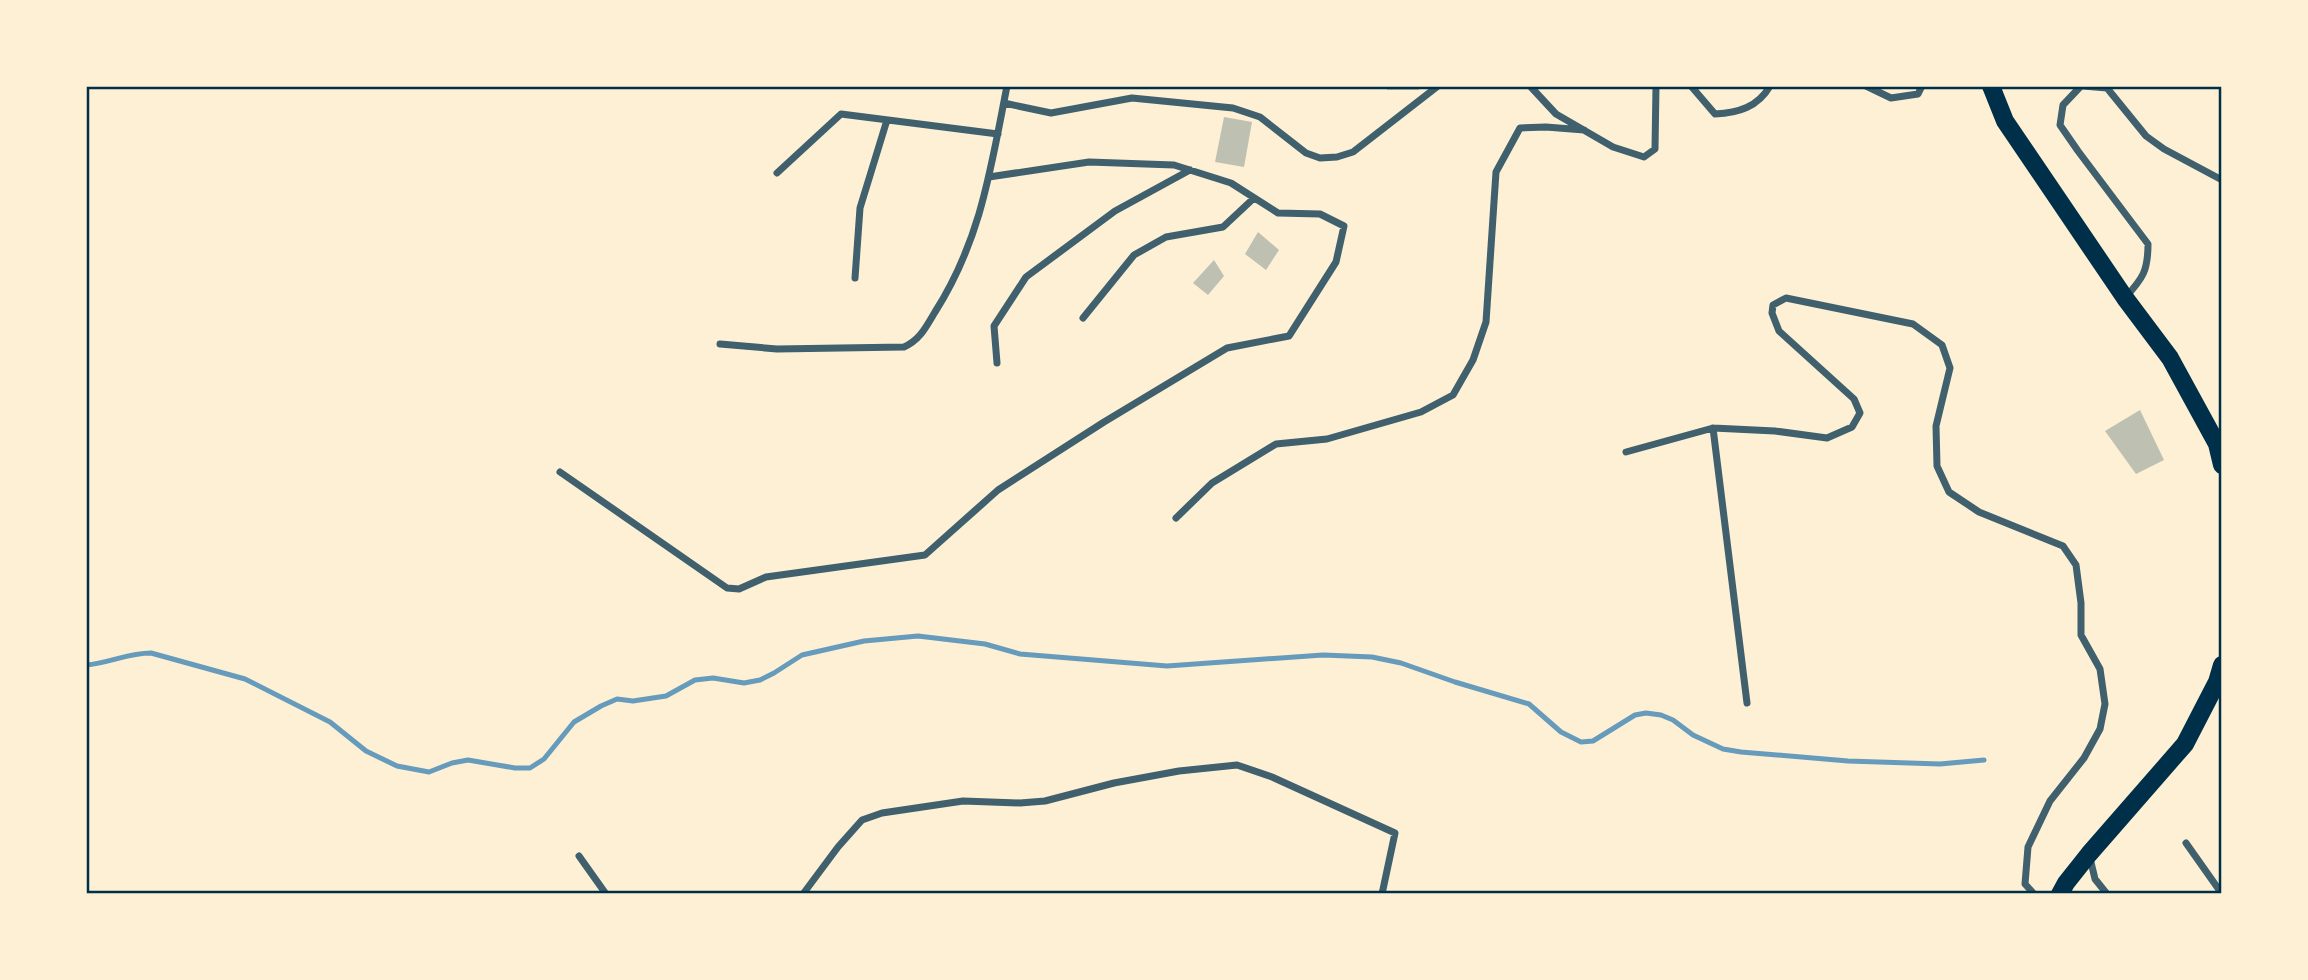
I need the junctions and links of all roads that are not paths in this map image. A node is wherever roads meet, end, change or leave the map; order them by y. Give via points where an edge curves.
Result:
1 (1007, 86) edge
2 (1437, 86) edge
3 (1530, 86) edge
4 (1656, 86) edge
5 (1691, 86) edge
6 (1770, 86) edge
7 (1866, 86) edge
8 (1922, 86) edge
9 (1991, 86) edge
10 (2082, 86) edge
11 (1004, 103) junction
12 (887, 120) junction
13 (1584, 130) junction
14 (998, 134) junction
15 (1190, 170) junction
16 (777, 173) dead end
17 (989, 177) junction
18 (2222, 180) edge
19 (1254, 198) junction
20 (855, 278) dead end
21 (2125, 298) junction
22 (1083, 318) dead end
23 (720, 344) dead end
24 (997, 363) dead end
25 (1713, 428) junction
26 (1626, 452) dead end
27 (2222, 465) edge
28 (560, 472) dead end
29 (1176, 518) dead end
30 (2222, 665) edge
31 (1747, 703) dead end
32 (2186, 843) dead end
33 (2089, 854) junction
34 (579, 856) dead end
35 (606, 894) edge
36 (803, 894) edge
37 (1382, 894) edge
38 (2034, 894) edge
39 (2060, 894) edge
40 (2107, 894) edge
41 (2222, 894) edge

1 - 11 street
2 - 11 street via 1353,152 1320,158 1306,153 1260,117 1233,107 1132,98 1051,113
3 - 13 street via 1556,114
4 - 13 street via 1655,149 1644,157 1613,147
5 - 6 street via 1715,114 1737,113 1763,98
7 - 8 street via 1891,98 1918,94
9 - 21 main road via 2005,121
10 - 18 street via 2107,89 2146,136
10 - 21 street via 2063,105 2060,125 2148,244 2142,279
11 - 14 street
12 - 14 street
12 - 16 street via 841,114
12 - 20 street via 860,208
13 - 29 street via 1520,128 1496,173 1486,322 1473,360 1453,395 1421,412 1327,439 1276,444 1212,483
14 - 17 street
15 - 17 street via 1174,165 1089,162
15 - 19 street via 1231,183
15 - 24 street via 1115,211 1026,276 994,326
17 - 23 street via 970,244 916,342 904,347 777,349
19 - 22 street via 1223,226 1166,237 1134,255
19 - 28 street via 1278,213 1320,214 1344,226 1336,262 1289,336 1227,348 1182,375 998,490 925,555 766,577 739,589 727,587
21 - 27 main road via 2170,358 2217,444
25 - 26 street
25 - 31 street
25 - 38 street via 1827,438 1853,427 1860,413 1854,399 1779,331 1773,305 1786,298 1913,324 1942,345 1950,368 1936,426 1937,466 1949,492 1979,512 2063,546 2076,565 2081,635 2100,669 2105,704 2100,729 2050,801 2028,847 2025,884
30 - 33 main road via 2185,744
32 - 41 street
33 - 39 main road
33 - 40 street via 2095,878
34 - 35 street
36 - 37 street via 862,820 881,813 963,801 1045,800 1179,771 1237,765 1395,833

